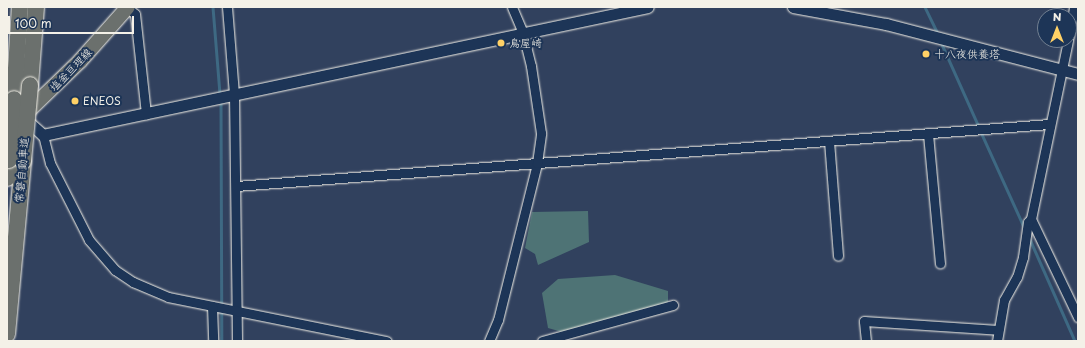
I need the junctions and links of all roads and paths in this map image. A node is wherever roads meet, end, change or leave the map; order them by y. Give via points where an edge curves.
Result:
1 (20, 7) edge
2 (36, 7) edge
3 (227, 7) edge
4 (512, 7) edge
5 (648, 7) edge
6 (793, 7) edge
7 (128, 8) edge
8 (523, 33) junction
9 (1066, 48) edge
10 (1062, 70) junction
11 (1078, 74) edge
12 (231, 95) junction
13 (146, 114) junction
14 (22, 117) junction
15 (1050, 124) junction
16 (7, 125) edge
17 (43, 134) junction
18 (928, 134) junction
19 (829, 141) junction
20 (16, 161) junction
21 (538, 163) junction
22 (7, 178) edge
23 (236, 186) junction
24 (1029, 221) junction
25 (838, 256) dead end
26 (940, 263) dead end
27 (673, 305) dead end
28 (212, 306) junction
29 (237, 310) junction
30 (1078, 318) edge
31 (998, 330) junction
32 (7, 334) edge
33 (213, 341) edge
34 (237, 341) edge
35 (387, 341) edge
36 (489, 341) edge
37 (544, 341) edge
38 (866, 341) edge
39 (997, 341) edge

1 - 20 highway, 常磐自動車道, bridge via 14,99
2 - 20 highway, 常磐自動車道, bridge via 30,85
3 - 12 street
4 - 8 street
5 - 8 street
6 - 10 street via 886,24
7 - 13 street via 135,14
7 - 14 main road, 塩釜亘理線 via 80,61
8 - 12 street
8 - 21 street via 534,82 541,133
9 - 10 street
10 - 11 street
10 - 15 street
12 - 13 street
12 - 23 street
13 - 17 street
14 - 16 main road, 塩釜亘理線
14 - 17 street
15 - 18 street
15 - 24 street
17 - 28 street via 50,163 76,219 99,255 114,270 155,293
18 - 19 street
18 - 26 street
19 - 21 street
19 - 25 street
20 - 22 highway, 常磐自動車道
20 - 32 highway, 常磐自動車道
21 - 23 street
21 - 36 street via 497,322
23 - 29 street
24 - 30 street
24 - 31 street via 1017,277 1004,300
27 - 37 street
28 - 29 street
28 - 33 street
29 - 34 street
29 - 35 street
31 - 38 street via 864,321
31 - 39 street

